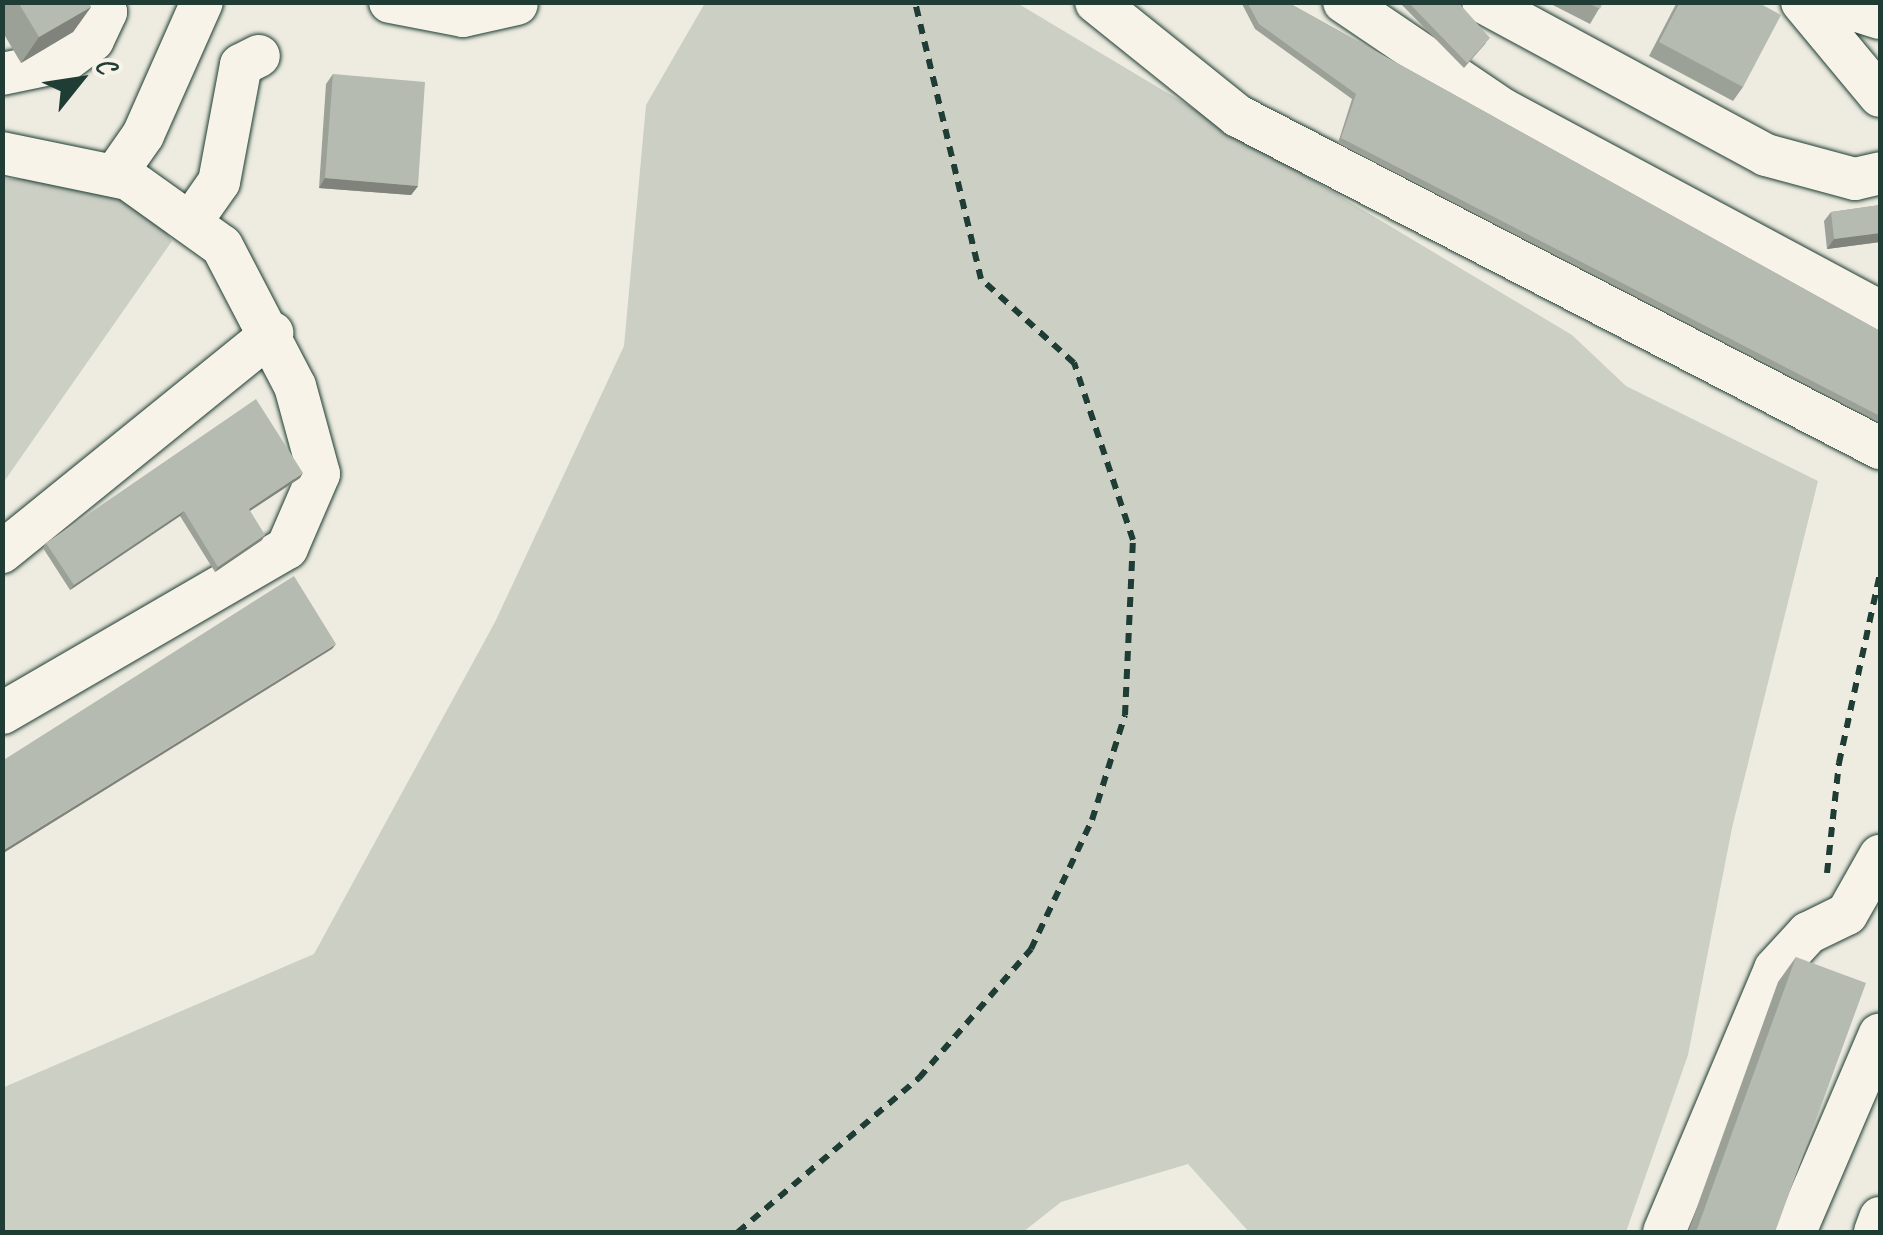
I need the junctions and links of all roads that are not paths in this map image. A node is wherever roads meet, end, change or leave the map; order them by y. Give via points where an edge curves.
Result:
1 (100, 2) edge
2 (202, 2) edge
3 (390, 2) edge
4 (1096, 2) edge
5 (1344, 2) edge
6 (1483, 2) edge
7 (1802, 2) edge
8 (1829, 2) edge
9 (515, 3) edge
10 (1880, 18) edge
11 (259, 56) dead end
12 (2, 74) edge
13 (1880, 96) edge
14 (2, 153) edge
15 (1880, 173) edge
16 (116, 175) junction
17 (193, 219) junction
18 (1880, 312) edge
19 (272, 333) junction
20 (1880, 448) edge
21 (2, 552) edge
22 (2, 714) edge
23 (1880, 856) edge
24 (1850, 924) edge
25 (1880, 1034) edge
26 (1880, 1218) edge
27 (1664, 1232) edge
28 (1795, 1232) edge
29 (1875, 1232) edge

1 - 12 street via 106,12 93,40 66,61
2 - 16 street via 143,136
3 - 9 street via 463,16
4 - 20 street via 1238,116
5 - 18 street via 1502,108
6 - 15 street via 1766,155 1855,179
7 - 13 street
8 - 10 street
11 - 17 street via 241,65 219,182
14 - 16 street
16 - 17 street
17 - 19 street via 222,246
19 - 21 street
19 - 22 street via 315,443 320,474 302,528 287,548
23 - 24 street
24 - 27 street via 1775,968
25 - 28 street
26 - 29 street

